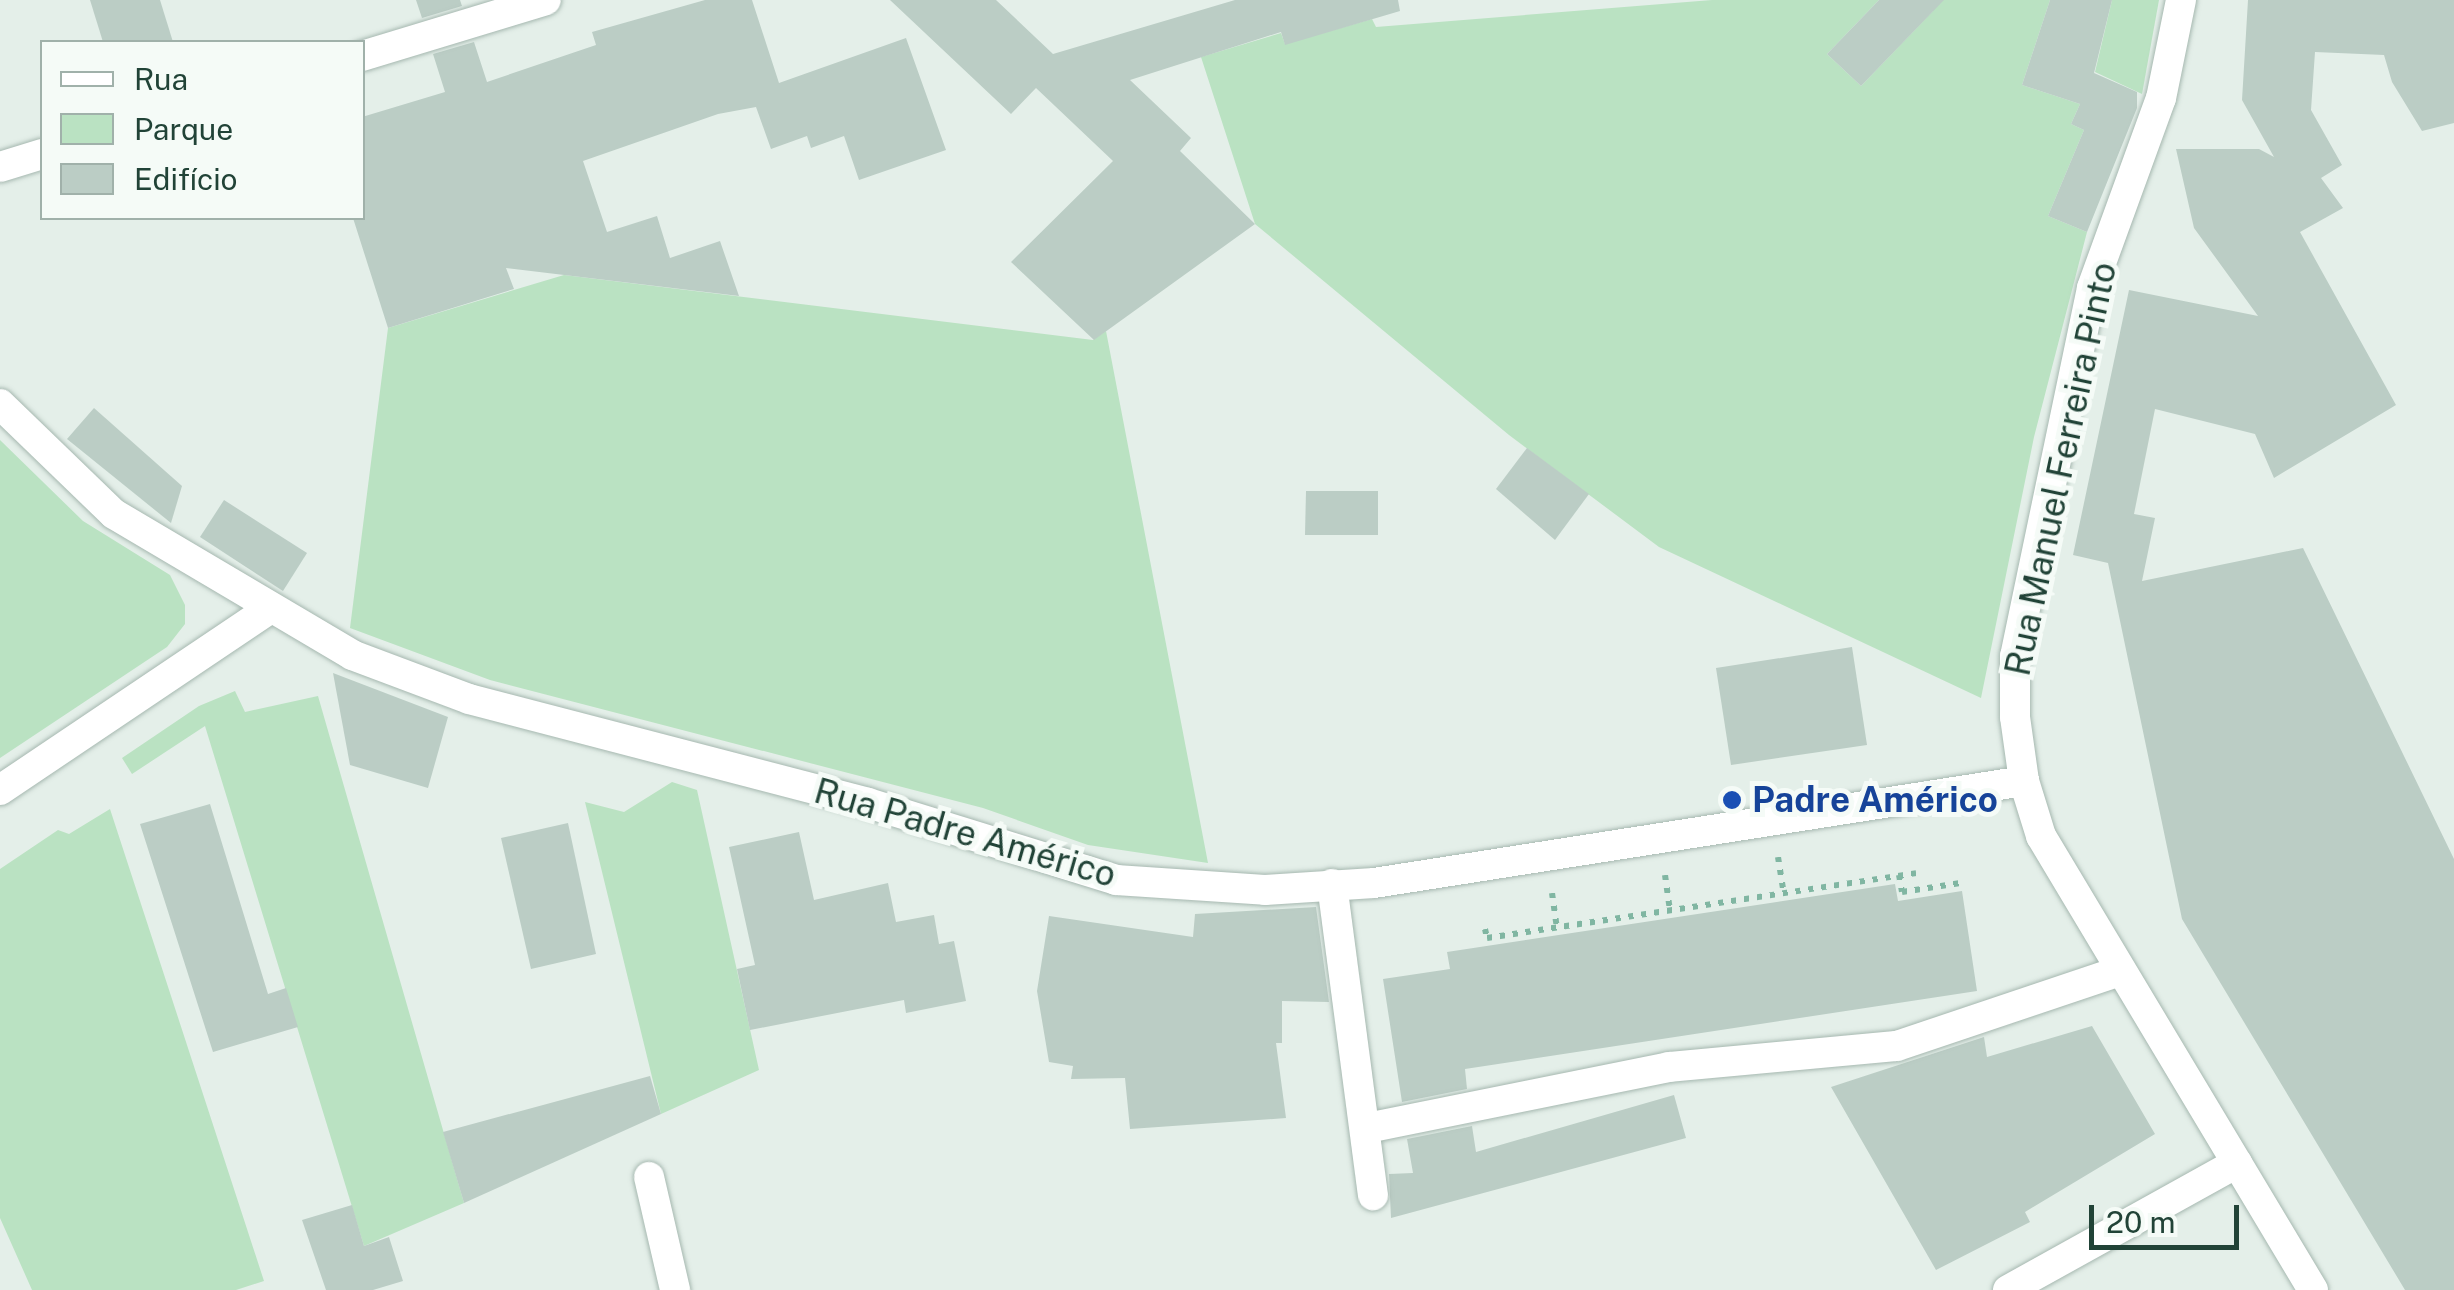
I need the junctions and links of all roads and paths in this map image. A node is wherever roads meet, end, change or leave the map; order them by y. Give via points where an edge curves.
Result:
1 (546, 0) edge
2 (2181, 0) edge
3 (365, 55) edge
4 (40, 155) edge
5 (0, 167) edge
6 (0, 404) edge
7 (269, 609) junction
8 (2024, 781) junction
9 (0, 790) edge
10 (1916, 873) dead end
11 (1900, 875) junction
12 (1960, 883) dead end
13 (1332, 884) junction
14 (1485, 929) dead end
15 (2117, 972) junction
16 (1366, 1128) junction
17 (2238, 1162) junction
18 (649, 1177) dead end
19 (1372, 1195) dead end
20 (675, 1290) edge
21 (2008, 1290) edge
22 (2313, 1290) edge

1 - 3 street
2 - 8 street, Rua Manuel Ferreira Pinto via 2161,98 2092,288 2019,637 2015,717
4 - 5 street
6 - 7 street, Rua Padre Américo via 114,514
7 - 9 street
7 - 13 street, Rua Padre Américo via 352,655 469,699 868,803 1116,880 1265,890
8 - 13 street, Rua Padre Américo
8 - 15 street, Rua Manuel Ferreira Pinto via 2040,836
10 - 11 path
11 - 12 path via 1902,892
11 - 14 path via 1486,938
13 - 16 street
15 - 16 street via 1898,1046 1669,1067
15 - 17 street, Rua Manuel Ferreira Pinto
16 - 19 street
17 - 21 street
17 - 22 street, Rua Manuel Ferreira Pinto
18 - 20 street

